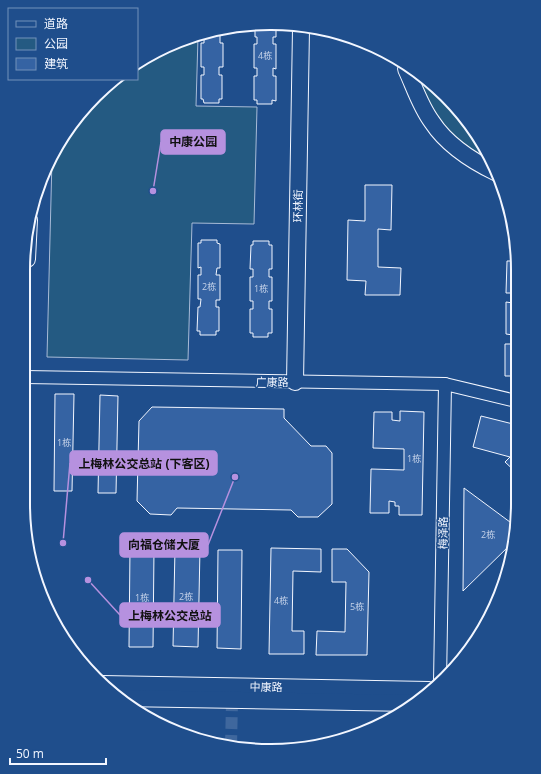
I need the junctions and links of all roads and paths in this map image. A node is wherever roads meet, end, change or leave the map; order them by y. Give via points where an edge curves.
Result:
1 (301, 32) edge
2 (408, 74) edge
3 (488, 169) edge
4 (30, 378) edge
5 (295, 382) junction
6 (445, 384) junction
7 (511, 400) edge
8 (440, 675) edge
9 (112, 684) edge
10 (422, 690) edge
11 (130, 698) edge
12 (403, 704) edge

1 - 5 main road, 环林街
2 - 3 main road via 431,122 441,134 466,156
4 - 5 street, 广康路
5 - 6 street, 广康路
6 - 7 street, 广康路
6 - 8 street, 梅泽路
9 - 10 main road, 中康路
11 - 12 main road, 中康路

